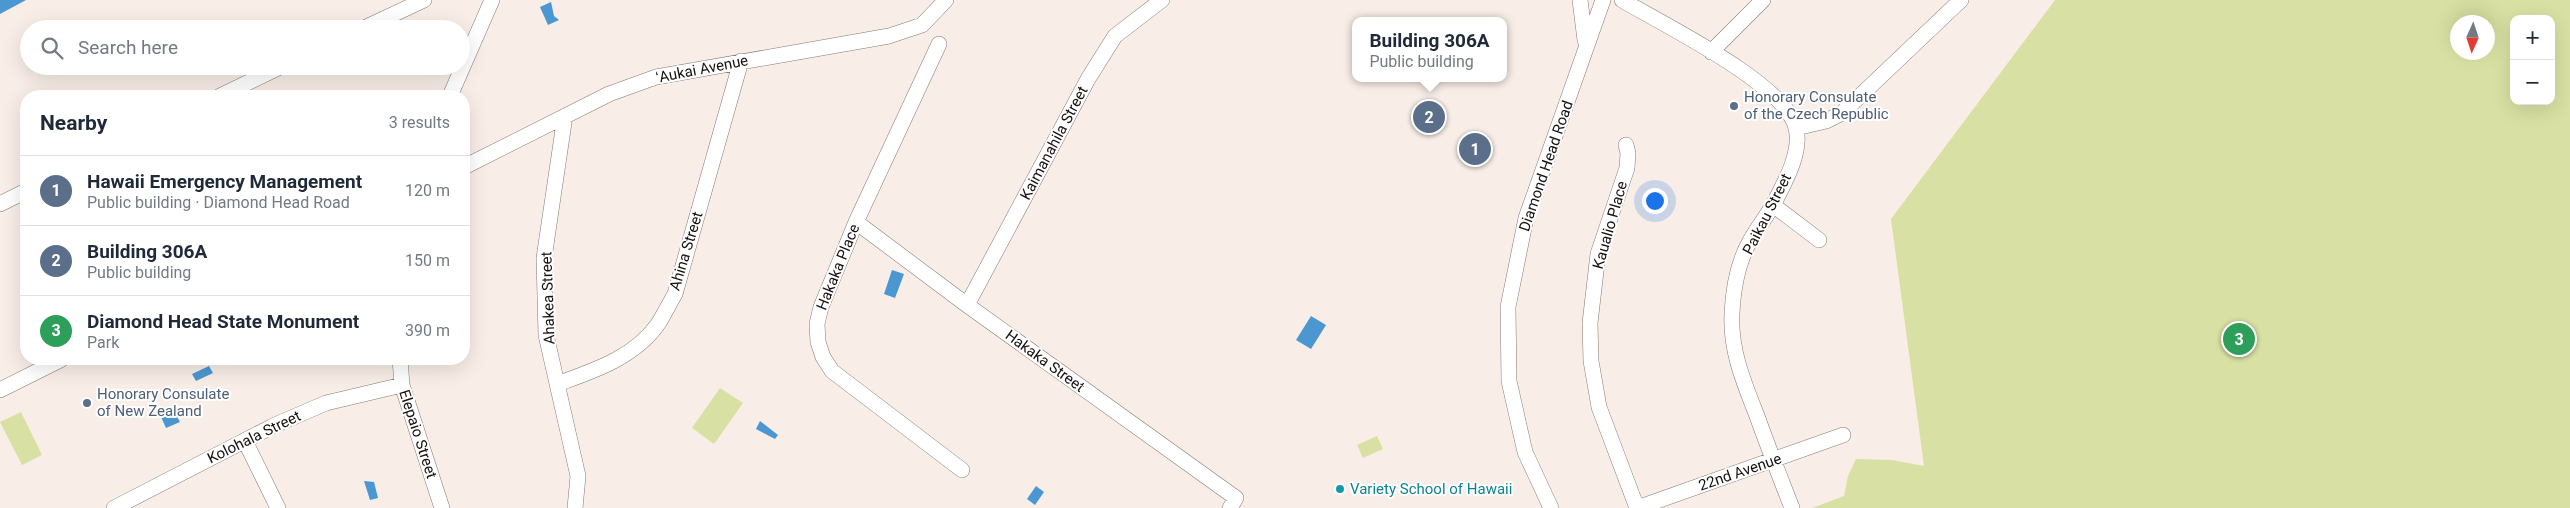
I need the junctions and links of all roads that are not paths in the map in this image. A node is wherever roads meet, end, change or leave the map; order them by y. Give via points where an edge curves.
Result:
1 (424, 0) edge
2 (492, 0) edge
3 (946, 0) edge
4 (1162, 0) edge
5 (1580, 0) edge
6 (1603, 0) edge
7 (1622, 0) edge
8 (1762, 0) edge
9 (1961, 0) edge
10 (381, 20) edge
11 (939, 44) dead end
12 (1586, 47) junction
13 (470, 50) edge
14 (1711, 52) junction
15 (741, 61) junction
16 (263, 75) edge
17 (459, 75) edge
18 (232, 90) edge
19 (453, 90) edge
20 (565, 116) junction
21 (1796, 128) junction
22 (1626, 145) dead end
23 (470, 164) edge
24 (20, 194) edge
25 (0, 204) edge
26 (1773, 205) junction
27 (856, 222) junction
28 (1819, 240) dead end
29 (967, 305) junction
30 (50, 365) edge
31 (400, 365) edge
32 (557, 384) junction
33 (402, 385) junction
34 (0, 390) edge
35 (1844, 435) dead end
36 (245, 441) junction
37 (1773, 460) junction
38 (962, 470) dead end
39 (1233, 503) edge
40 (114, 508) edge
41 (278, 508) edge
42 (442, 508) edge
43 (575, 508) edge
44 (1551, 508) edge
45 (1637, 508) edge
46 (1792, 508) edge

1 - 10 street
2 - 13 street
3 - 15 street, ʻAukai Avenue via 922,25 889,36
4 - 29 street, Kaimanahila Street via 1115,36 1088,79
5 - 12 street
6 - 12 street, Diamond Head Road
7 - 14 street
8 - 14 street
9 - 21 street via 1842,113 1826,121
11 - 27 street, Hakaka Place
12 - 44 street, Diamond Head Road via 1526,218 1508,307 1509,381 1525,452
14 - 21 street via 1769,90 1785,106
15 - 20 street, ʻAukai Avenue via 656,77 609,94
15 - 32 street, Ahina Street via 674,294 658,324 642,343 607,366
16 - 18 street
17 - 19 street
20 - 23 street, ʻAukai Avenue
20 - 32 street, Ahakea Street via 544,258 546,335
21 - 26 street, Paikau Street via 1794,158
22 - 45 street, Kaualio Place via 1627,168 1598,254 1590,322 1591,361 1598,407
24 - 25 street
26 - 28 street
26 - 37 street, Paikau Street via 1749,242 1736,279 1732,314 1732,342
27 - 29 street, Hakaka Street
27 - 38 street, Hakaka Place via 819,316 818,333 823,357 845,382
29 - 39 street, Hakaka Street
30 - 34 street
31 - 33 street, Elepaio Street
32 - 43 street, Ahakea Street via 578,476
33 - 36 street, Kolohala Street via 326,403
33 - 42 street, Elepaio Street
35 - 37 street, 22nd Avenue
36 - 40 street, Kolohala Street
36 - 41 street
37 - 45 street, 22nd Avenue
37 - 46 street, Paikau Street

